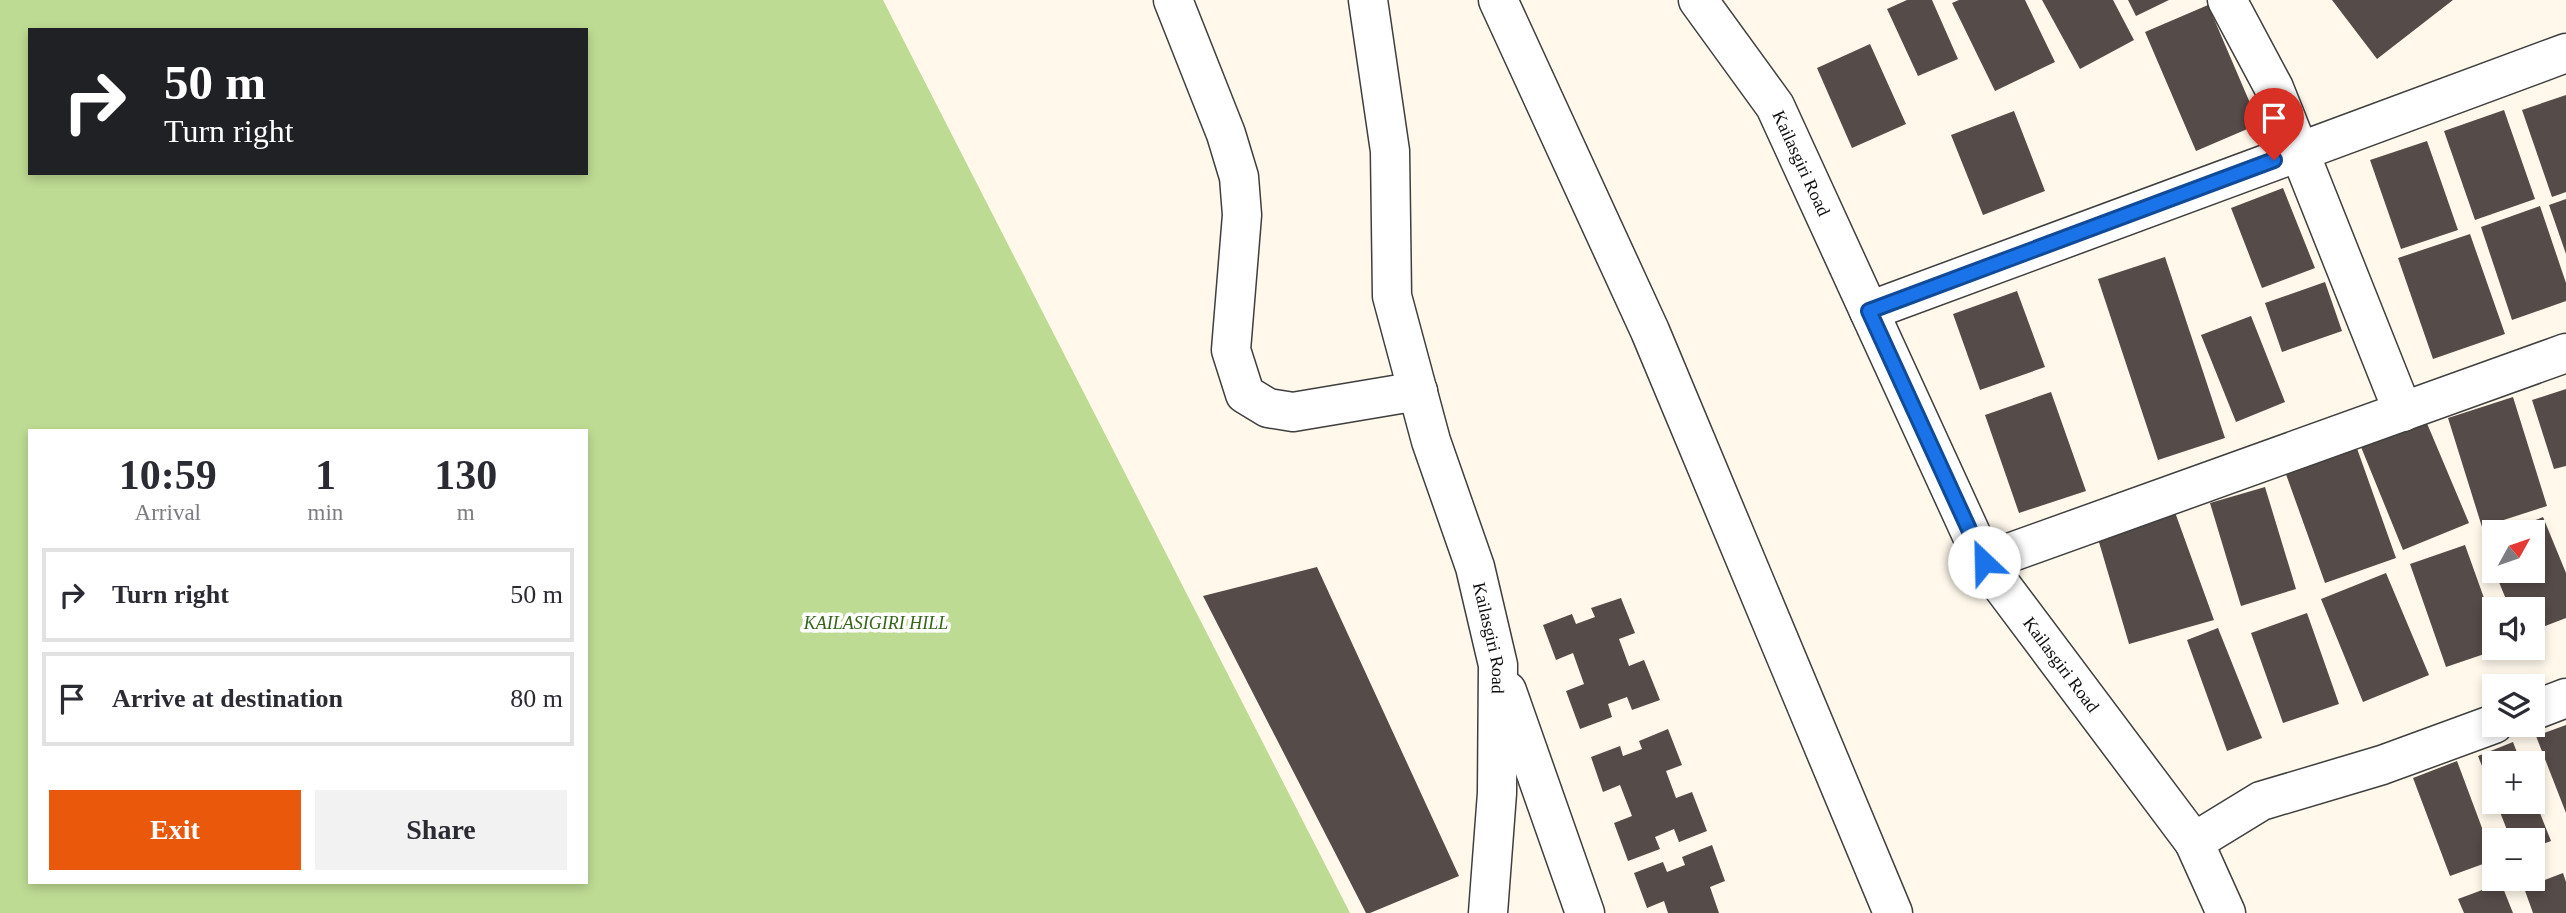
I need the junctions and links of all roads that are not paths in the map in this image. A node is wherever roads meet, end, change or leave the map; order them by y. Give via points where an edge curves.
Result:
1 (1173, 0) edge
2 (1368, 0) edge
3 (1498, 0) edge
4 (2227, 0) edge
5 (1709, 3) edge
6 (2566, 53) edge
7 (2299, 151) junction
8 (1869, 311) junction
9 (2566, 353) edge
10 (1418, 391) junction
11 (2403, 412) junction
12 (1984, 562) junction
13 (1497, 665) junction
14 (2566, 698) edge
15 (2545, 706) edge
16 (2482, 728) edge
17 (2194, 842) junction
18 (1488, 913) edge
19 (1585, 913) edge
20 (1893, 913) edge
21 (2226, 913) edge

1 - 10 street via 1239,177 1242,215 1231,351 1245,394 1268,408 1293,412
2 - 10 street, Kailasgiri Road via 1390,151 1392,296
3 - 20 street via 1650,331
4 - 7 street via 2274,88
5 - 8 street, Kailasgiri Road via 1775,106
6 - 7 street
7 - 8 street
7 - 11 street
8 - 12 street, Kailasgiri Road
9 - 11 street
10 - 13 street, Kailasgiri Road via 1475,567
11 - 12 street
12 - 17 street, Kailasgiri Road
13 - 18 street, Kailasgiri Road via 1497,793
13 - 19 street
14 - 15 street
16 - 17 street via 2382,765 2261,801
17 - 21 street, Kailasgiri Road

